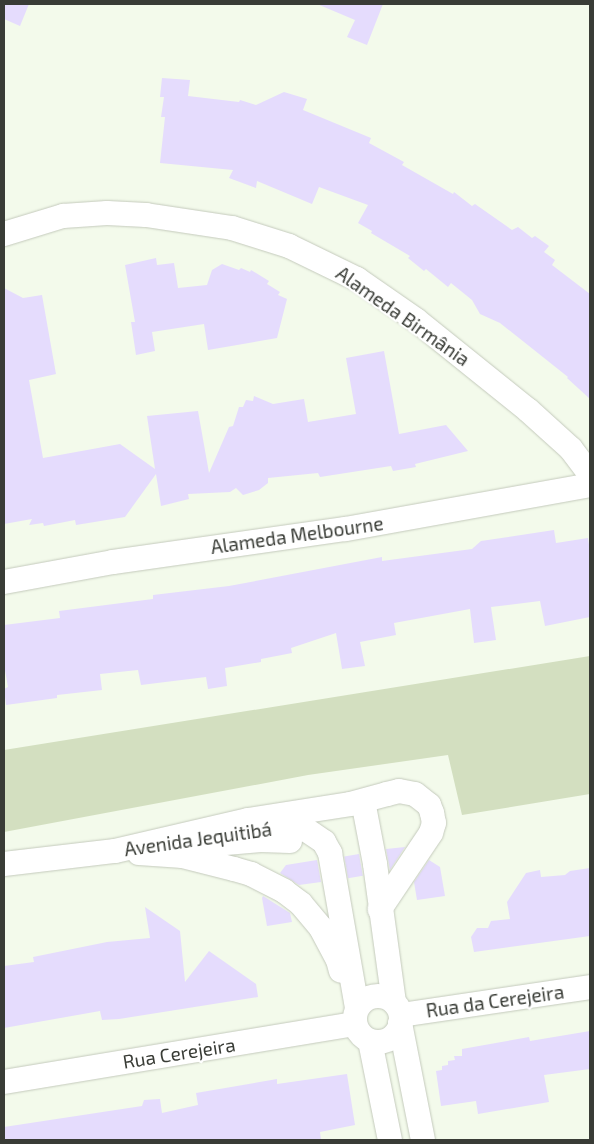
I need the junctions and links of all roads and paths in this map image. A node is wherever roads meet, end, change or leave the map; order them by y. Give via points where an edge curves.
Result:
1 (4, 234) edge
2 (590, 474) edge
3 (590, 485) edge
4 (4, 582) edge
5 (356, 803) junction
6 (115, 851) junction
7 (4, 864) edge
8 (380, 909) junction
9 (338, 960) junction
10 (590, 987) edge
11 (394, 1009) junction
12 (359, 1022) junction
13 (4, 1082) edge
14 (390, 1140) edge
15 (423, 1140) edge

1 - 2 street, Alameda Birmânia via 63,216 107,213 146,215 232,228 289,246 357,279 416,320 571,448
3 - 4 street, Alameda Melbourne via 346,530 113,562
5 - 6 street via 248,820
5 - 8 street via 375,864
5 - 8 street via 399,791 416,794 429,805 434,824 427,842
5 - 11 street
6 - 7 street
6 - 9 street via 183,856 265,881 301,904 320,928
6 - 9 street, Avenida Jequitibá via 273,840 307,846 318,870
6 - 12 street, Avenida Jequitibá via 290,826 316,835 330,854
8 - 11 street
9 - 12 street
10 - 11 street, Rua da Cerejeira
11 - 12 street, Rua da Cerejeira via 367,998
11 - 12 street via 398,1030 386,1040
11 - 15 street
12 - 13 street, Rua Cerejeira
12 - 14 street, Avenida Jequitibá

